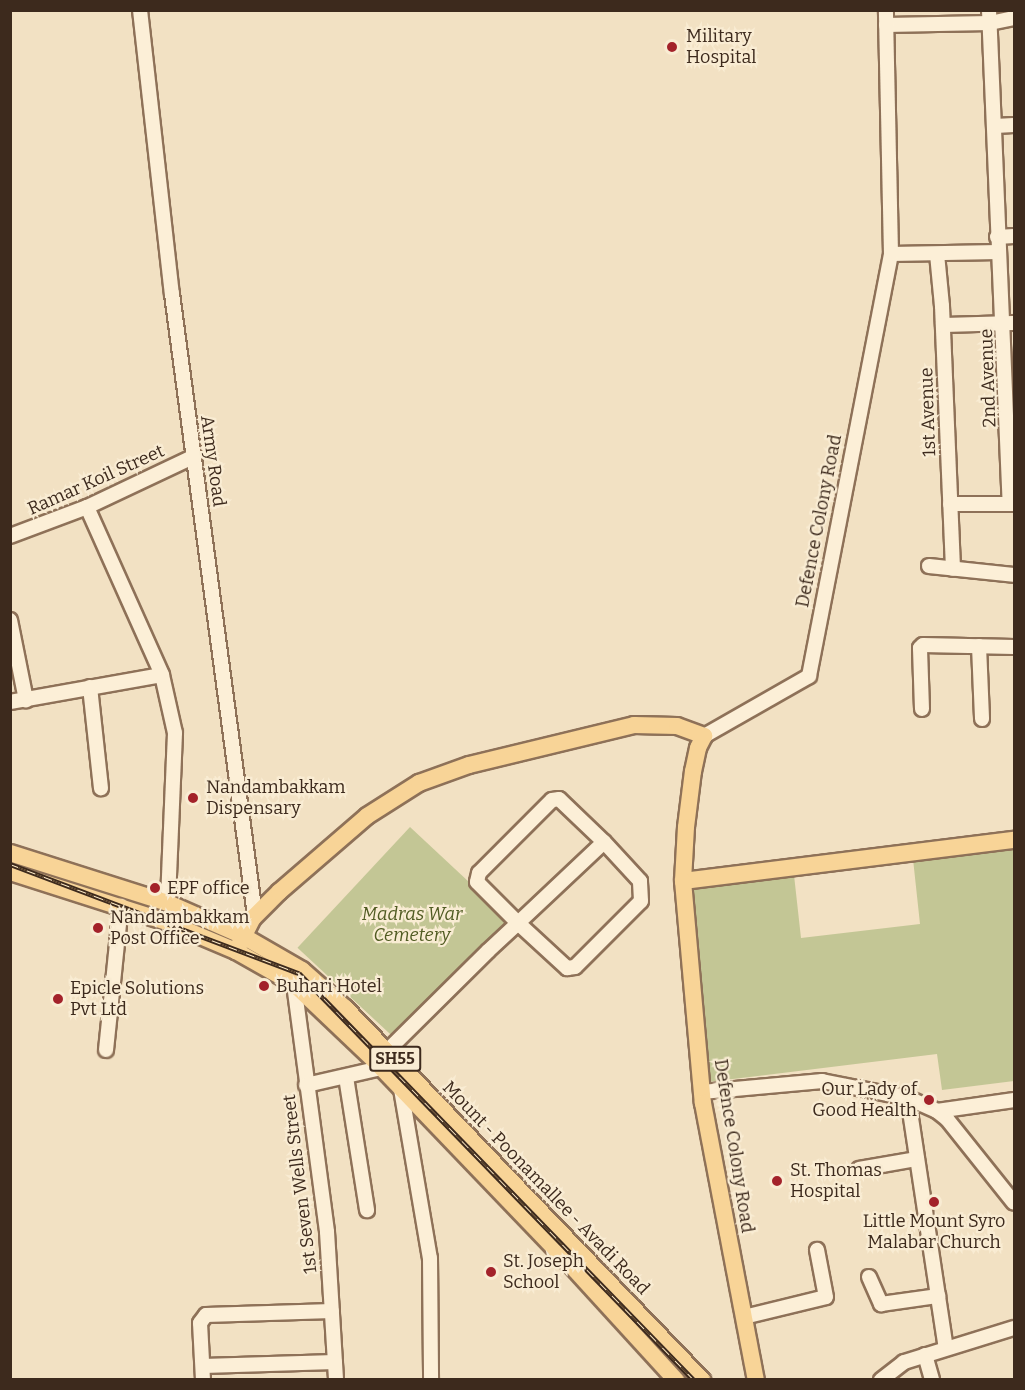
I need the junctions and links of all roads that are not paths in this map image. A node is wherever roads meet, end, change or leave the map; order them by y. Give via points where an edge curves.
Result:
1 (140, 10) edge
2 (886, 10) edge
3 (989, 16) edge
4 (1014, 18) edge
5 (886, 25) junction
6 (1014, 125) edge
7 (995, 126) junction
8 (1014, 236) edge
9 (997, 237) junction
10 (999, 252) junction
11 (891, 254) junction
12 (937, 254) junction
13 (1009, 323) edge
14 (943, 325) junction
15 (195, 456) junction
16 (950, 504) junction
17 (1012, 504) edge
18 (87, 507) junction
19 (10, 536) edge
20 (929, 566) dead end
21 (953, 569) junction
22 (1014, 574) edge
23 (10, 620) edge
24 (979, 646) junction
25 (1014, 648) edge
26 (162, 675) junction
27 (90, 687) junction
28 (26, 700) junction
29 (10, 702) edge
30 (922, 709) dead end
31 (981, 719) dead end
32 (704, 736) junction
33 (101, 788) dead end
34 (1014, 840) edge
35 (604, 842) junction
36 (10, 853) edge
37 (10, 872) edge
38 (97, 880) junction
39 (683, 881) junction
40 (643, 891) junction
41 (658, 891) dead end
42 (92, 897) junction
43 (168, 903) junction
44 (121, 906) junction
45 (255, 915) junction
46 (518, 923) junction
47 (243, 936) junction
48 (236, 951) junction
49 (294, 984) junction
50 (106, 1050) dead end
51 (381, 1060) junction
52 (346, 1077) junction
53 (306, 1085) junction
54 (401, 1089) junction
55 (702, 1092) junction
56 (908, 1098) junction
57 (1014, 1100) edge
58 (937, 1111) junction
59 (917, 1159) junction
60 (859, 1169) dead end
61 (1014, 1203) edge
62 (367, 1210) dead end
63 (817, 1250) dead end
64 (869, 1277) dead end
65 (938, 1296) junction
66 (332, 1311) junction
67 (744, 1317) junction
68 (1014, 1328) edge
69 (946, 1348) junction
70 (925, 1355) junction
71 (335, 1362) junction
72 (203, 1373) edge
73 (885, 1378) edge
74 (336, 1380) edge
75 (431, 1380) edge
76 (676, 1380) edge
77 (702, 1380) edge
78 (756, 1380) edge
79 (932, 1380) edge

1 - 15 street, Army Road
2 - 5 street, Defence Colony Road
3 - 4 street
3 - 5 street
3 - 7 street, 2nd Avenue
5 - 11 street, Defence Colony Road
6 - 7 street
7 - 9 street, 2nd Avenue
8 - 9 street
9 - 10 street, 2nd Avenue
10 - 12 street
10 - 13 street, 2nd Avenue
11 - 12 street
11 - 32 street, Defence Colony Road via 809,676
12 - 14 street, 1st Avenue
13 - 14 street
13 - 17 street, 2nd Avenue
14 - 16 street, 1st Avenue
15 - 18 street, Ramar Koil Street
15 - 45 street, Army Road
16 - 17 street
16 - 21 street, 1st Avenue
18 - 19 street, Ramar Koil Street
18 - 26 street
20 - 21 street
21 - 22 street
23 - 28 street
24 - 25 street
24 - 30 street via 920,648
24 - 31 street
26 - 27 street
26 - 43 street via 175,733
27 - 28 street
27 - 33 street
28 - 29 street
32 - 39 main road, Defence Colony Road via 693,771
32 - 45 main road via 677,726 634,725 443,773 402,792 367,816
34 - 39 main road
35 - 40 street via 640,881
35 - 46 street
35 - 46 street via 559,798 552,800 479,873 477,882
36 - 38 main road, Mount - Poonamallee - Avadi Road / SH55
37 - 42 main road, Mount - Poonamallee - Avadi Road / SH55
38 - 42 main road
38 - 43 main road, Mount - Poonamallee - Avadi Road / SH55
39 - 55 main road, Defence Colony Road
40 - 41 street
40 - 46 street via 641,901 575,967 567,968
42 - 44 main road, Mount - Poonamallee - Avadi Road / SH55
43 - 47 main road, Mount - Poonamallee - Avadi Road / SH55
44 - 48 main road, Mount - Poonamallee - Avadi Road / SH55
44 - 50 street
45 - 47 main road
46 - 51 street
47 - 48 main road
47 - 51 main road, Mount - Poonamallee - Avadi Road / SH55 via 302,970 345,1008
48 - 49 main road, Mount - Poonamallee - Avadi Road / SH55
49 - 51 main road, Mount - Poonamallee - Avadi Road / SH55
49 - 53 street, 1st Seven Wells Street
51 - 52 street
51 - 54 main road, Mount - Poonamallee - Avadi Road / SH55
51 - 77 main road, Mount - Poonamallee - Avadi Road / SH55
52 - 53 street
52 - 62 street
53 - 66 street, 1st Seven Wells Street via 327,1232
54 - 75 street via 430,1258
54 - 76 main road, Mount - Poonamallee - Avadi Road / SH55
55 - 56 street via 822,1081
55 - 67 main road, Defence Colony Road
56 - 58 street
56 - 59 street
57 - 58 street
58 - 61 street
59 - 60 street
59 - 65 street
63 - 67 street via 825,1297
64 - 65 street via 881,1304
65 - 69 street
66 - 71 street, 1st Seven Wells Street
66 - 72 street via 206,1315 200,1323
67 - 78 main road, Defence Colony Road
68 - 69 street
69 - 70 street
70 - 73 street via 904,1362
70 - 79 street
71 - 72 street
71 - 74 street, 1st Seven Wells Street

